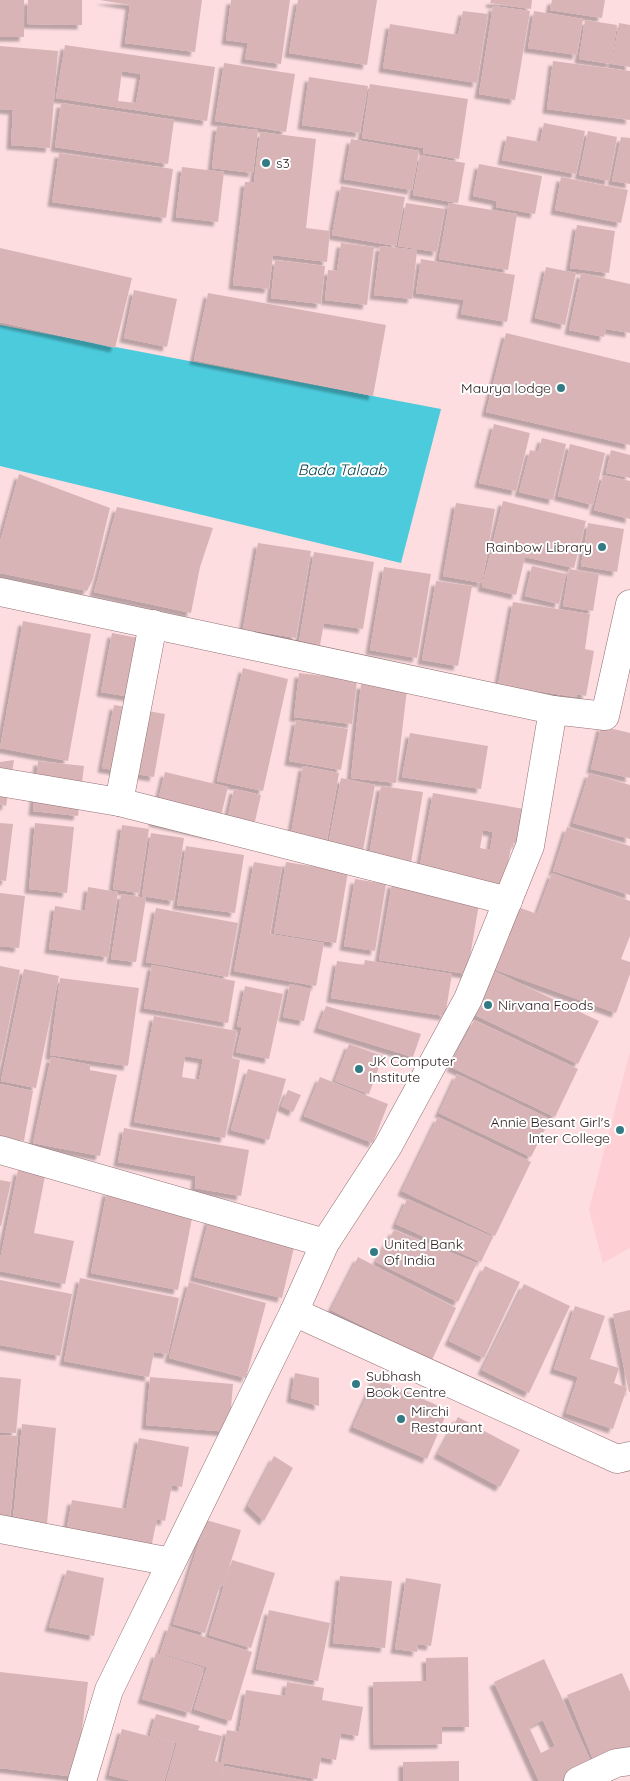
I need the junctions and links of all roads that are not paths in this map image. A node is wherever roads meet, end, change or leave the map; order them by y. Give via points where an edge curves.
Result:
1 (0, 592) edge
2 (630, 604) edge
3 (153, 624) junction
4 (553, 710) junction
5 (0, 782) edge
6 (120, 802) junction
7 (508, 901) junction
8 (0, 1150) edge
9 (325, 1243) junction
10 (294, 1312) junction
11 (630, 1456) edge
12 (0, 1529) edge
13 (171, 1562) junction
14 (630, 1761) edge
15 (82, 1781) edge
16 (578, 1781) edge

1 - 3 street
2 - 4 street via 605,716
3 - 4 street
3 - 6 street
4 - 7 street via 530,846
5 - 6 street
6 - 7 street
7 - 9 street via 468,999 388,1146
8 - 9 street
9 - 10 street
10 - 11 street via 617,1459
10 - 13 street
12 - 13 street
13 - 15 street via 109,1690
14 - 16 street via 616,1763

